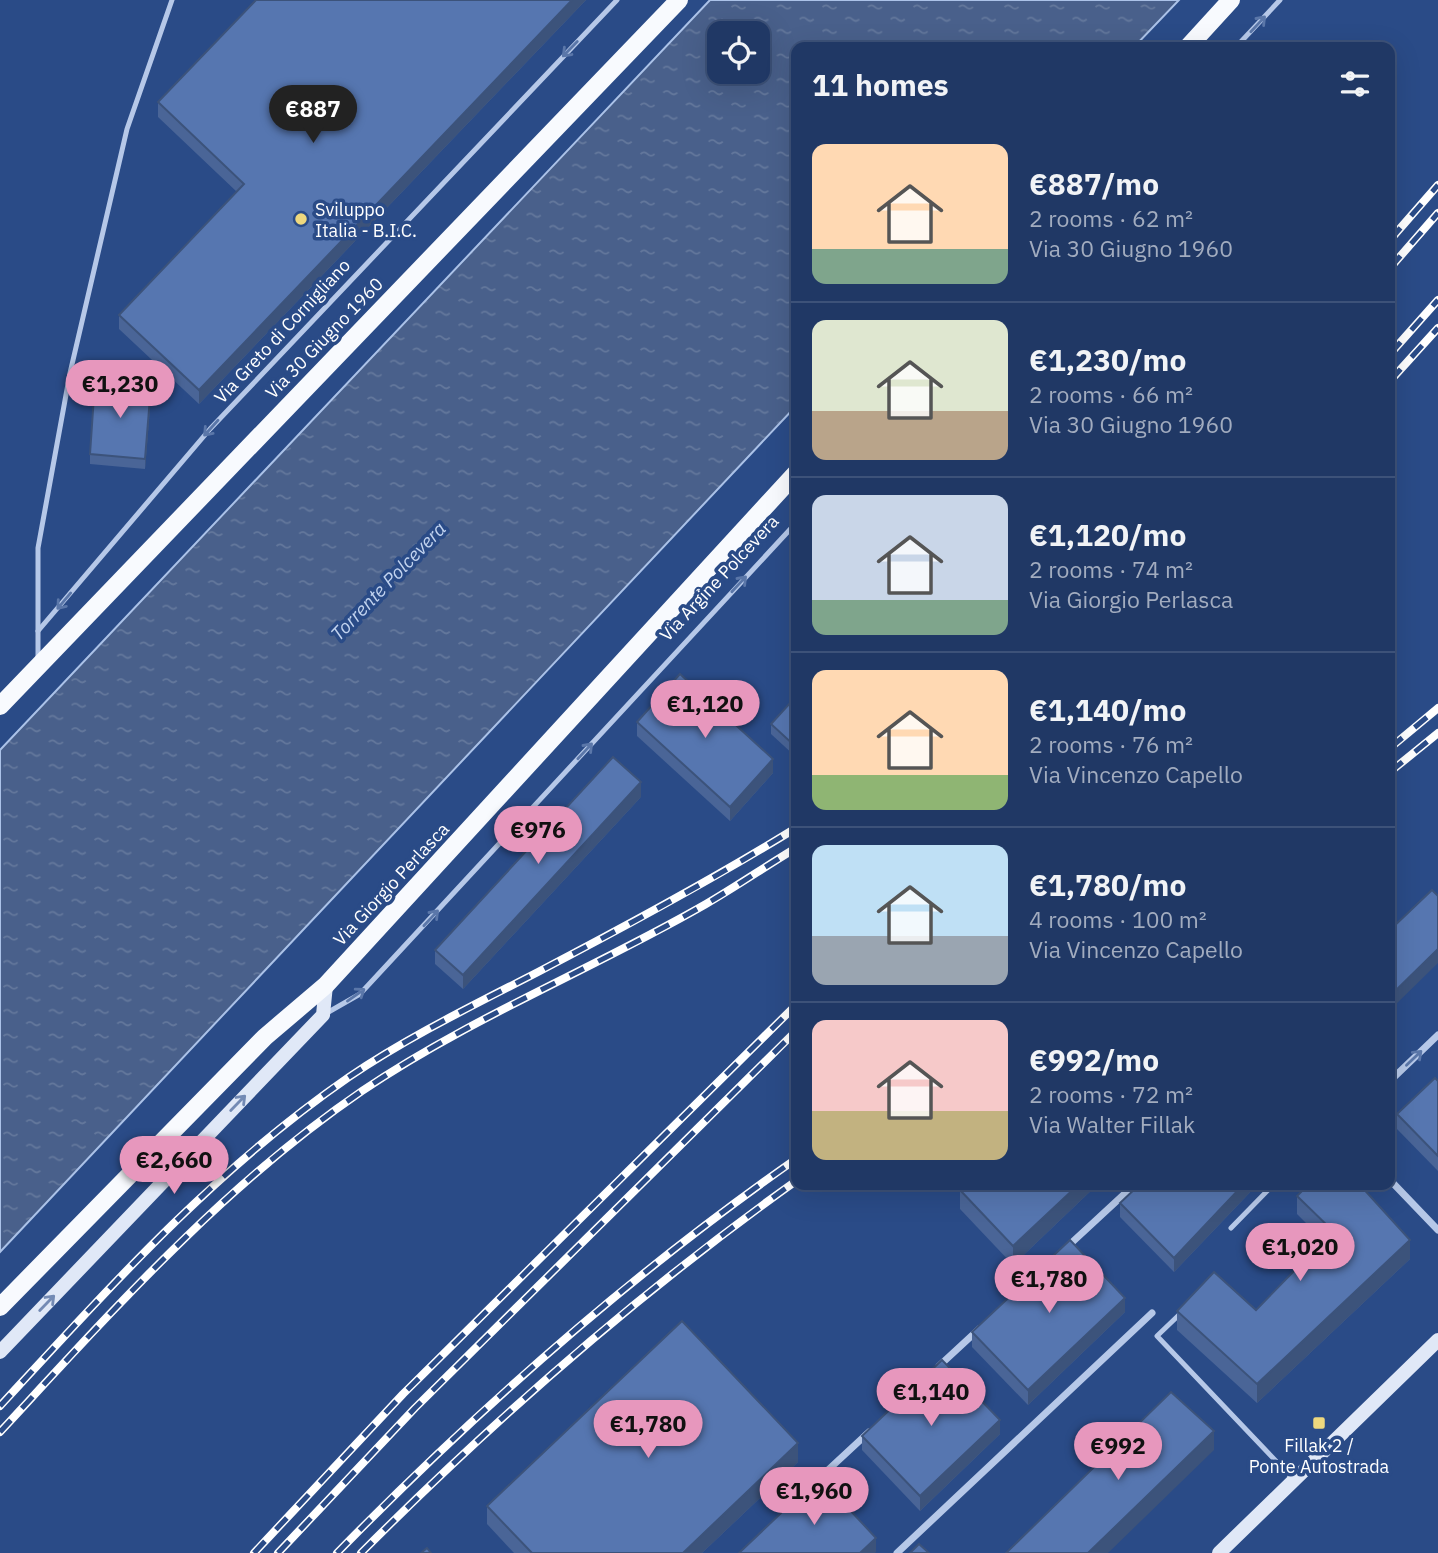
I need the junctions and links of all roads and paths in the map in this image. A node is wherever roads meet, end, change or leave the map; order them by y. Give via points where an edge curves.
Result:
1 (172, 0) edge
2 (617, 0) edge
3 (679, 0) edge
4 (1231, 0) edge
5 (1279, 0) edge
6 (1193, 42) edge
7 (1241, 42) edge
8 (791, 478) edge
9 (791, 528) edge
10 (38, 631) junction
11 (38, 666) junction
12 (0, 706) edge
13 (327, 985) junction
14 (323, 1015) junction
15 (1438, 1035) edge
16 (1395, 1076) edge
17 (1395, 1185) edge
18 (1129, 1190) edge
19 (1268, 1190) edge
20 (1231, 1227) edge
21 (1438, 1230) edge
22 (1063, 1251) edge
23 (1187, 1306) edge
24 (0, 1307) edge
25 (1152, 1313) dead end
26 (982, 1326) edge
27 (1438, 1340) edge
28 (0, 1352) edge
29 (931, 1374) edge
30 (881, 1421) edge
31 (1294, 1479) junction
32 (810, 1487) edge
33 (897, 1553) edge
34 (1219, 1553) edge

1 - 10 lane via 127,129 70,373 38,548
2 -> 10 lane, Via Greto di Cornigliano via 210,429
3 - 11 main road, Via 30 Giugno 1960
4 - 6 main road
7 -> 5 lane
8 - 13 main road, Via Giorgio Perlasca
14 -> 9 lane, Via Argine Polcevera via 360,994
10 - 11 lane
11 - 12 main road, Via 30 Giugno 1960
13 - 14 main road
13 - 24 main road, Via Giorgio Perlasca via 265,1037
28 -> 14 main road, Via Argine Polcevera
16 -> 15 street
17 - 21 street
18 - 22 street
19 - 20 lane
23 - 31 lane via 1157,1336
25 - 33 street
26 - 29 street
27 - 31 main road
30 - 32 street
31 - 34 main road

